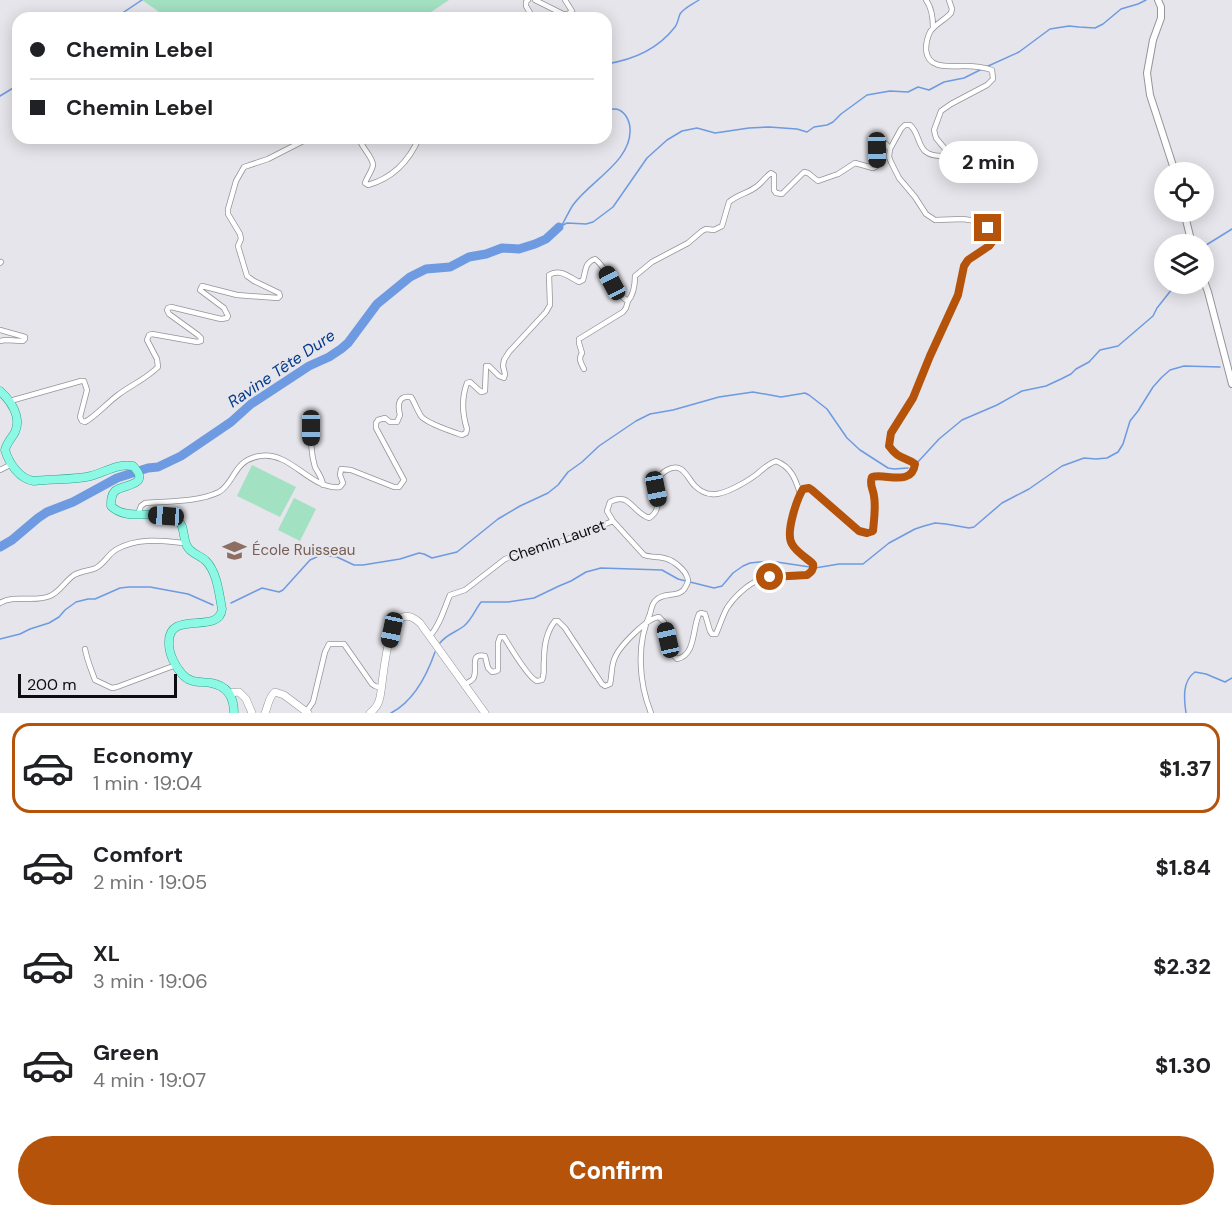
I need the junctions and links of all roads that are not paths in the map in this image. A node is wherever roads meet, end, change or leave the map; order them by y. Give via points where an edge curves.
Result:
1 (535, 0) edge
2 (926, 0) edge
3 (949, 0) edge
4 (1158, 0) edge
5 (559, 12) edge
6 (933, 28) junction
7 (297, 144) edge
8 (361, 144) edge
9 (416, 144) edge
10 (890, 149) junction
11 (1171, 162) edge
12 (1207, 294) edge
13 (628, 301) junction
14 (0, 330) edge
15 (0, 341) edge
16 (584, 369) dead end
17 (1232, 384) edge
18 (0, 391) edge
19 (10, 401) junction
20 (311, 428) dead end
21 (12, 464) junction
22 (0, 470) edge
23 (323, 485) junction
24 (801, 493) junction
25 (138, 514) junction
26 (613, 521) junction
27 (185, 543) junction
28 (0, 603) edge
29 (645, 625) junction
30 (429, 636) junction
31 (85, 649) dead end
32 (176, 665) junction
33 (464, 685) junction
34 (381, 688) junction
35 (229, 693) junction
36 (307, 712) edge
37 (234, 713) edge
38 (252, 713) edge
39 (265, 713) edge
40 (370, 713) edge
41 (485, 713) edge
42 (651, 713) edge

1 - 5 street
2 - 6 street
3 - 6 street via 951,13
4 - 11 street via 1161,18 1147,73
6 - 10 street via 926,47 930,62 938,66 985,68 992,70 993,79 941,111 934,130 946,150 944,156 920,147 910,125 901,129
7 - 19 street via 244,167 228,209 242,239 238,246 248,276 279,293 278,298 237,295 202,286 200,290 224,308 227,318 168,308 168,314 201,340 149,335 147,340 158,367 85,422 80,417 87,390 84,381
8 - 9 street via 372,159 365,183 368,185 397,171
10 - 13 street via 886,144 878,146 877,166 873,168 855,163 818,182 804,172 782,194 774,190 771,173 754,189 729,202 722,226 702,231 635,276 634,291
10 - 24 street via 889,157 899,178 926,214 935,220 976,221 988,228 992,242 964,266 958,295 913,398 891,433 889,446 901,459 915,464 914,470 897,478 872,477 873,531 859,531 809,488
12 - 17 street
13 - 16 street via 623,312 579,339
13 - 23 street via 595,259 587,264 579,282 562,273 552,273 550,305 509,352 504,360 504,378 486,366 485,392 467,383 462,402 466,433 462,435 424,420 411,398 405,396 400,401 397,422 381,418 376,423 404,480 402,485 394,487 342,468 340,487
14 - 15 street via 25,339
18 - 19 main road
19 - 21 main road via 17,425 5,450
20 - 23 street via 311,448
21 - 22 street
21 - 25 main road via 27,480 34,481 91,476 133,466 138,480 110,498 116,511
23 - 25 street via 291,463 270,455 259,456 243,463 219,492 195,499 145,504
24 - 26 street, Chemin Lauret via 793,473 776,461 718,495 695,486 685,471 677,468 667,470 658,479 654,515 644,516 624,499 616,499 610,502 608,511
24 - 29 street via 790,526 790,541 813,564 812,571 807,575 760,579 750,585 727,607 716,634 710,631 705,614 699,614 691,647 679,659 672,653 662,619 656,617
25 - 27 main road via 174,518 183,528
26 - 29 street, Chemin Lauret via 644,555 667,559 687,574 685,590 654,602
26 - 30 street, Chemin Lauret via 522,557 505,559 465,590 450,595 436,629
27 - 28 street via 132,542 116,550 98,567 76,574 48,597
27 - 32 main road via 208,562 222,615 212,622 187,624 171,632 169,649
29 - 33 street via 618,652 607,686 558,621 552,624 545,642 542,680 534,679 504,637 500,637 498,670 492,672 485,656 477,656 473,679
29 - 42 street via 642,685
30 - 33 main road
30 - 34 main road via 415,618 402,616 392,630
31 - 32 street via 96,680 112,688
32 - 35 main road via 188,680 211,683
33 - 41 main road
34 - 36 street via 372,684 344,644 329,644
34 - 40 main road via 379,702
35 - 37 main road via 234,700
35 - 38 main road via 239,692
36 - 39 main road via 275,692

